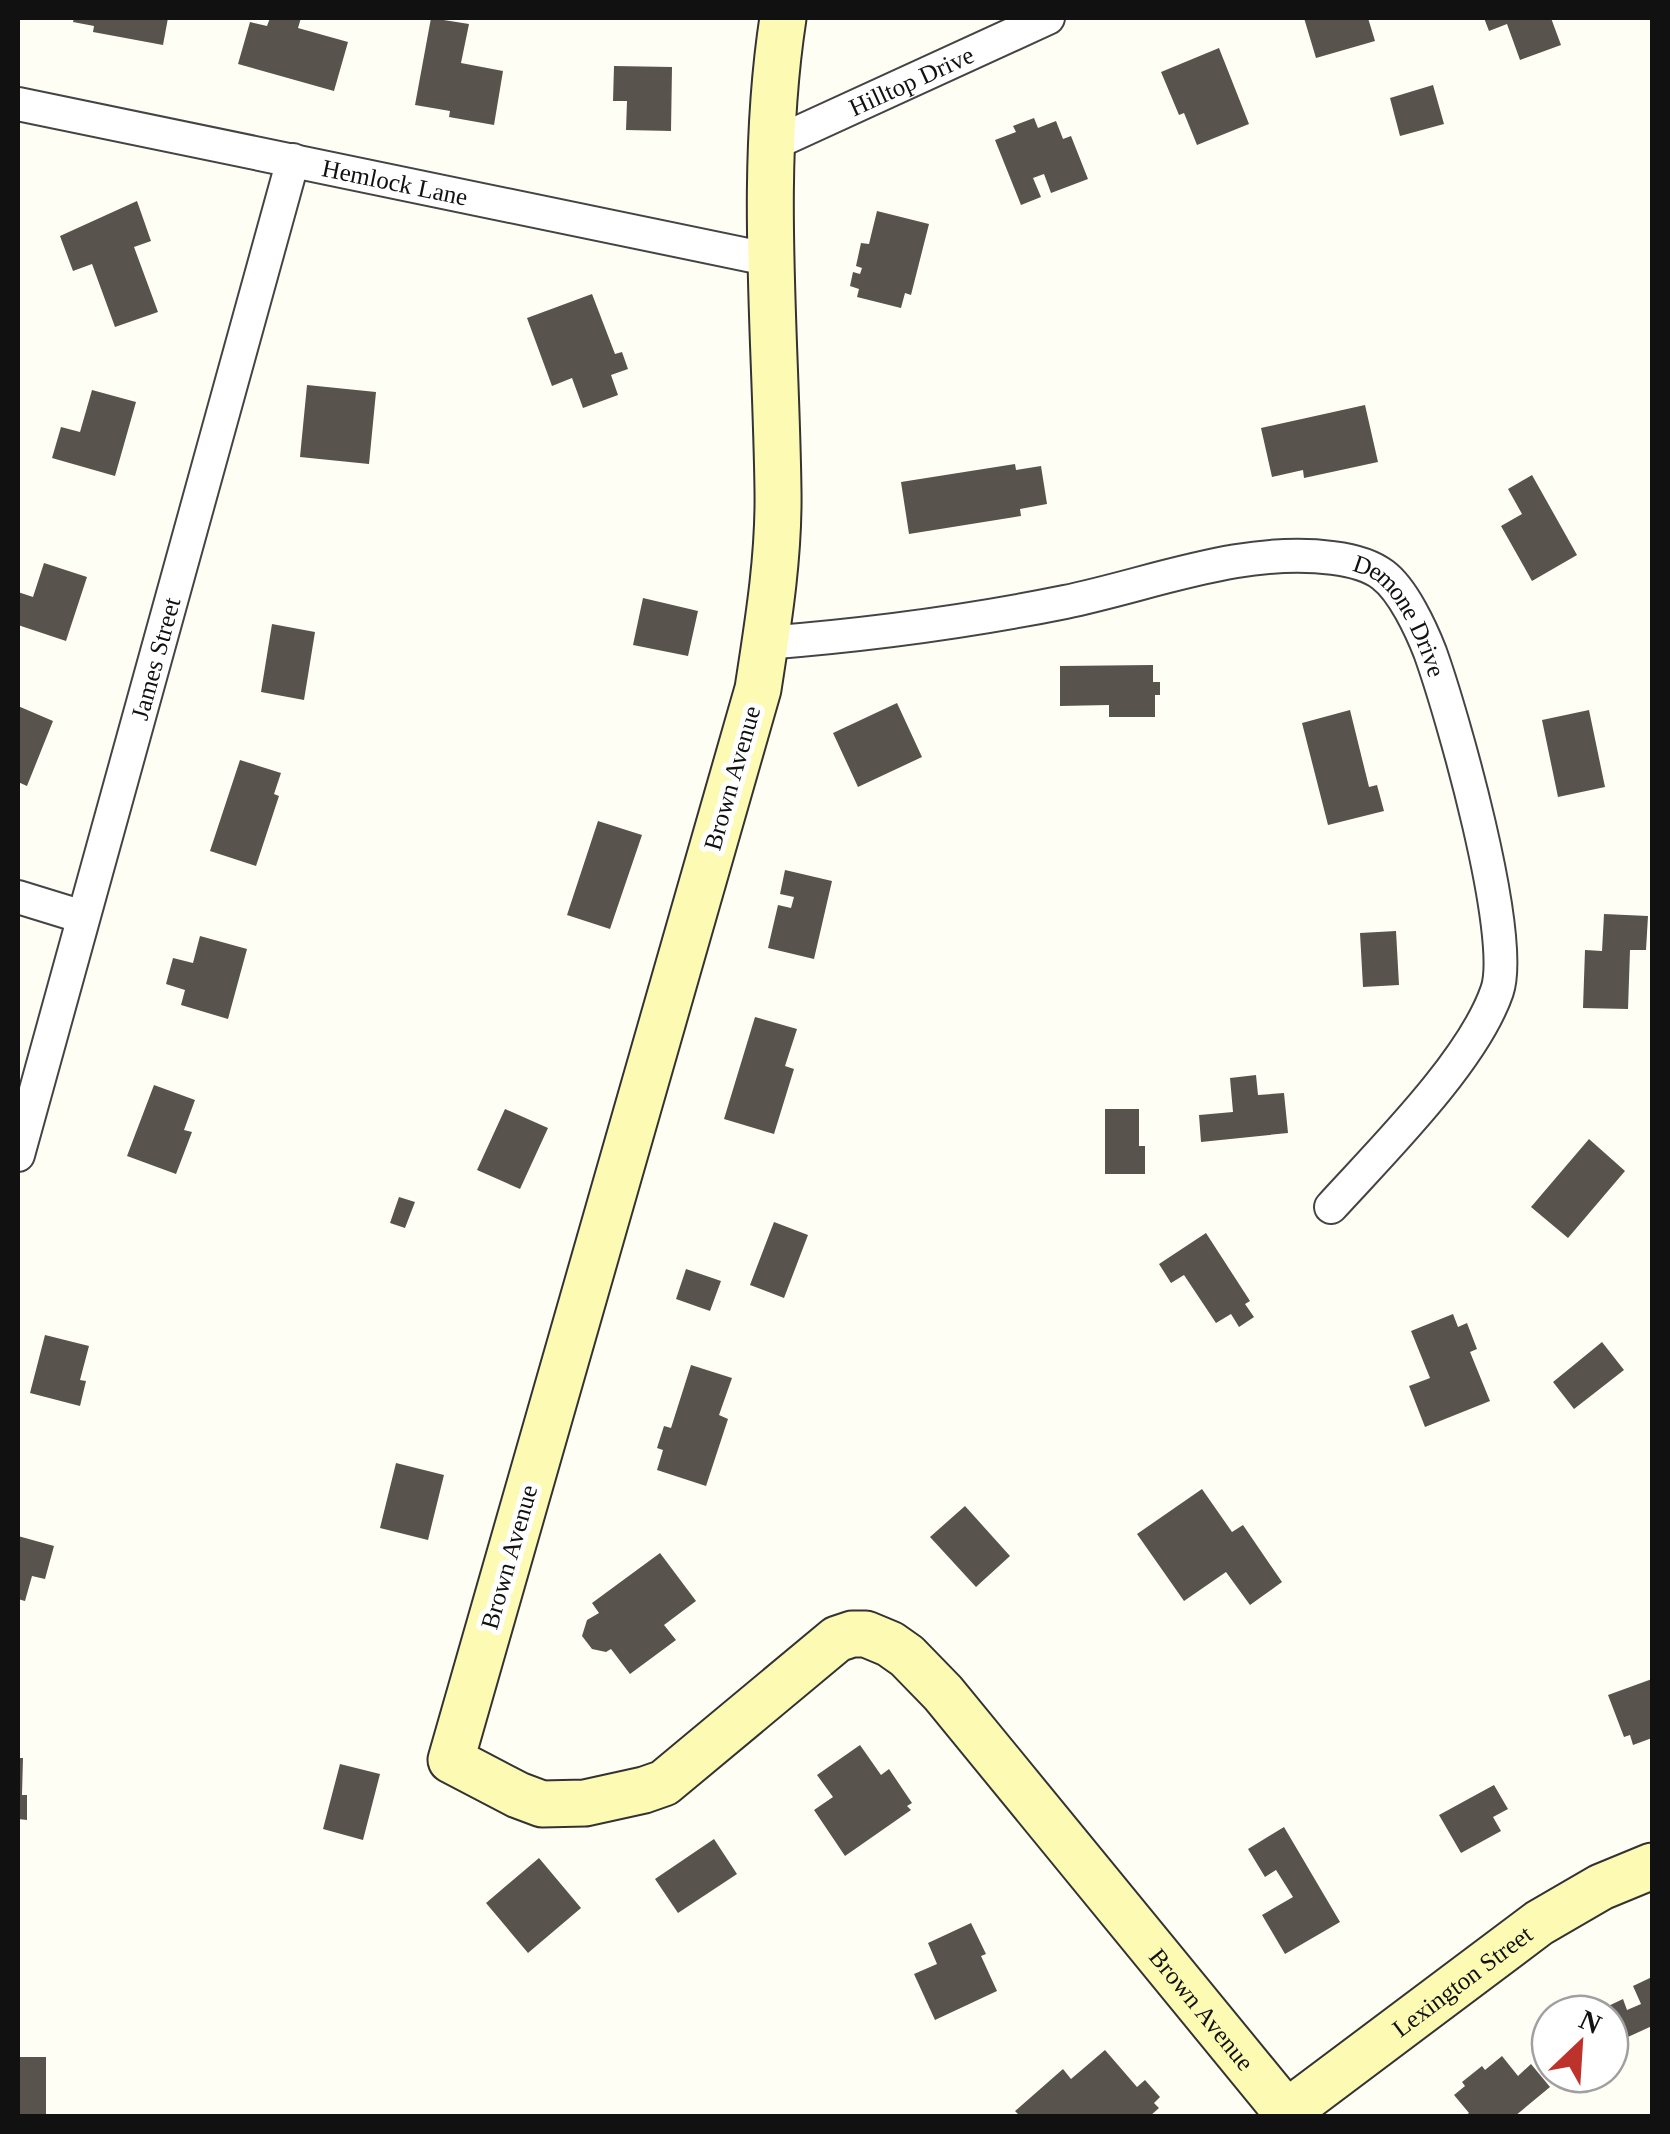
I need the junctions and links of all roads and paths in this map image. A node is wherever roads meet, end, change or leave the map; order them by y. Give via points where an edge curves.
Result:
1 (783, 18) edge
2 (1048, 18) edge
3 (18, 104) edge
4 (773, 144) junction
5 (293, 160) junction
6 (772, 260) junction
7 (765, 643) junction
8 (18, 897) edge
9 (83, 917) junction
10 (18, 1155) edge
11 (1332, 1206) dead end
12 (1652, 1866) edge
13 (1284, 2115) edge

1 - 4 street, Brown Avenue
2 - 4 street, Hilltop Drive
3 - 5 street, Hemlock Lane
4 - 6 street, Brown Avenue
5 - 6 street, Hemlock Lane
5 - 9 street, James Street
6 - 7 street, Brown Avenue via 778,494
7 - 11 street, Demone Drive via 992,616 1254,560 1329,557 1384,576 1429,650 1478,822 1500,935 1499,986 1456,1061
7 - 13 street, Brown Avenue via 758,689 450,1760 542,1804 644,1790 707,1750 837,1639 880,1639 943,1693
8 - 9 street
9 - 10 street, James Street
12 - 13 street, Lexington Street via 1601,1886 1539,1924

